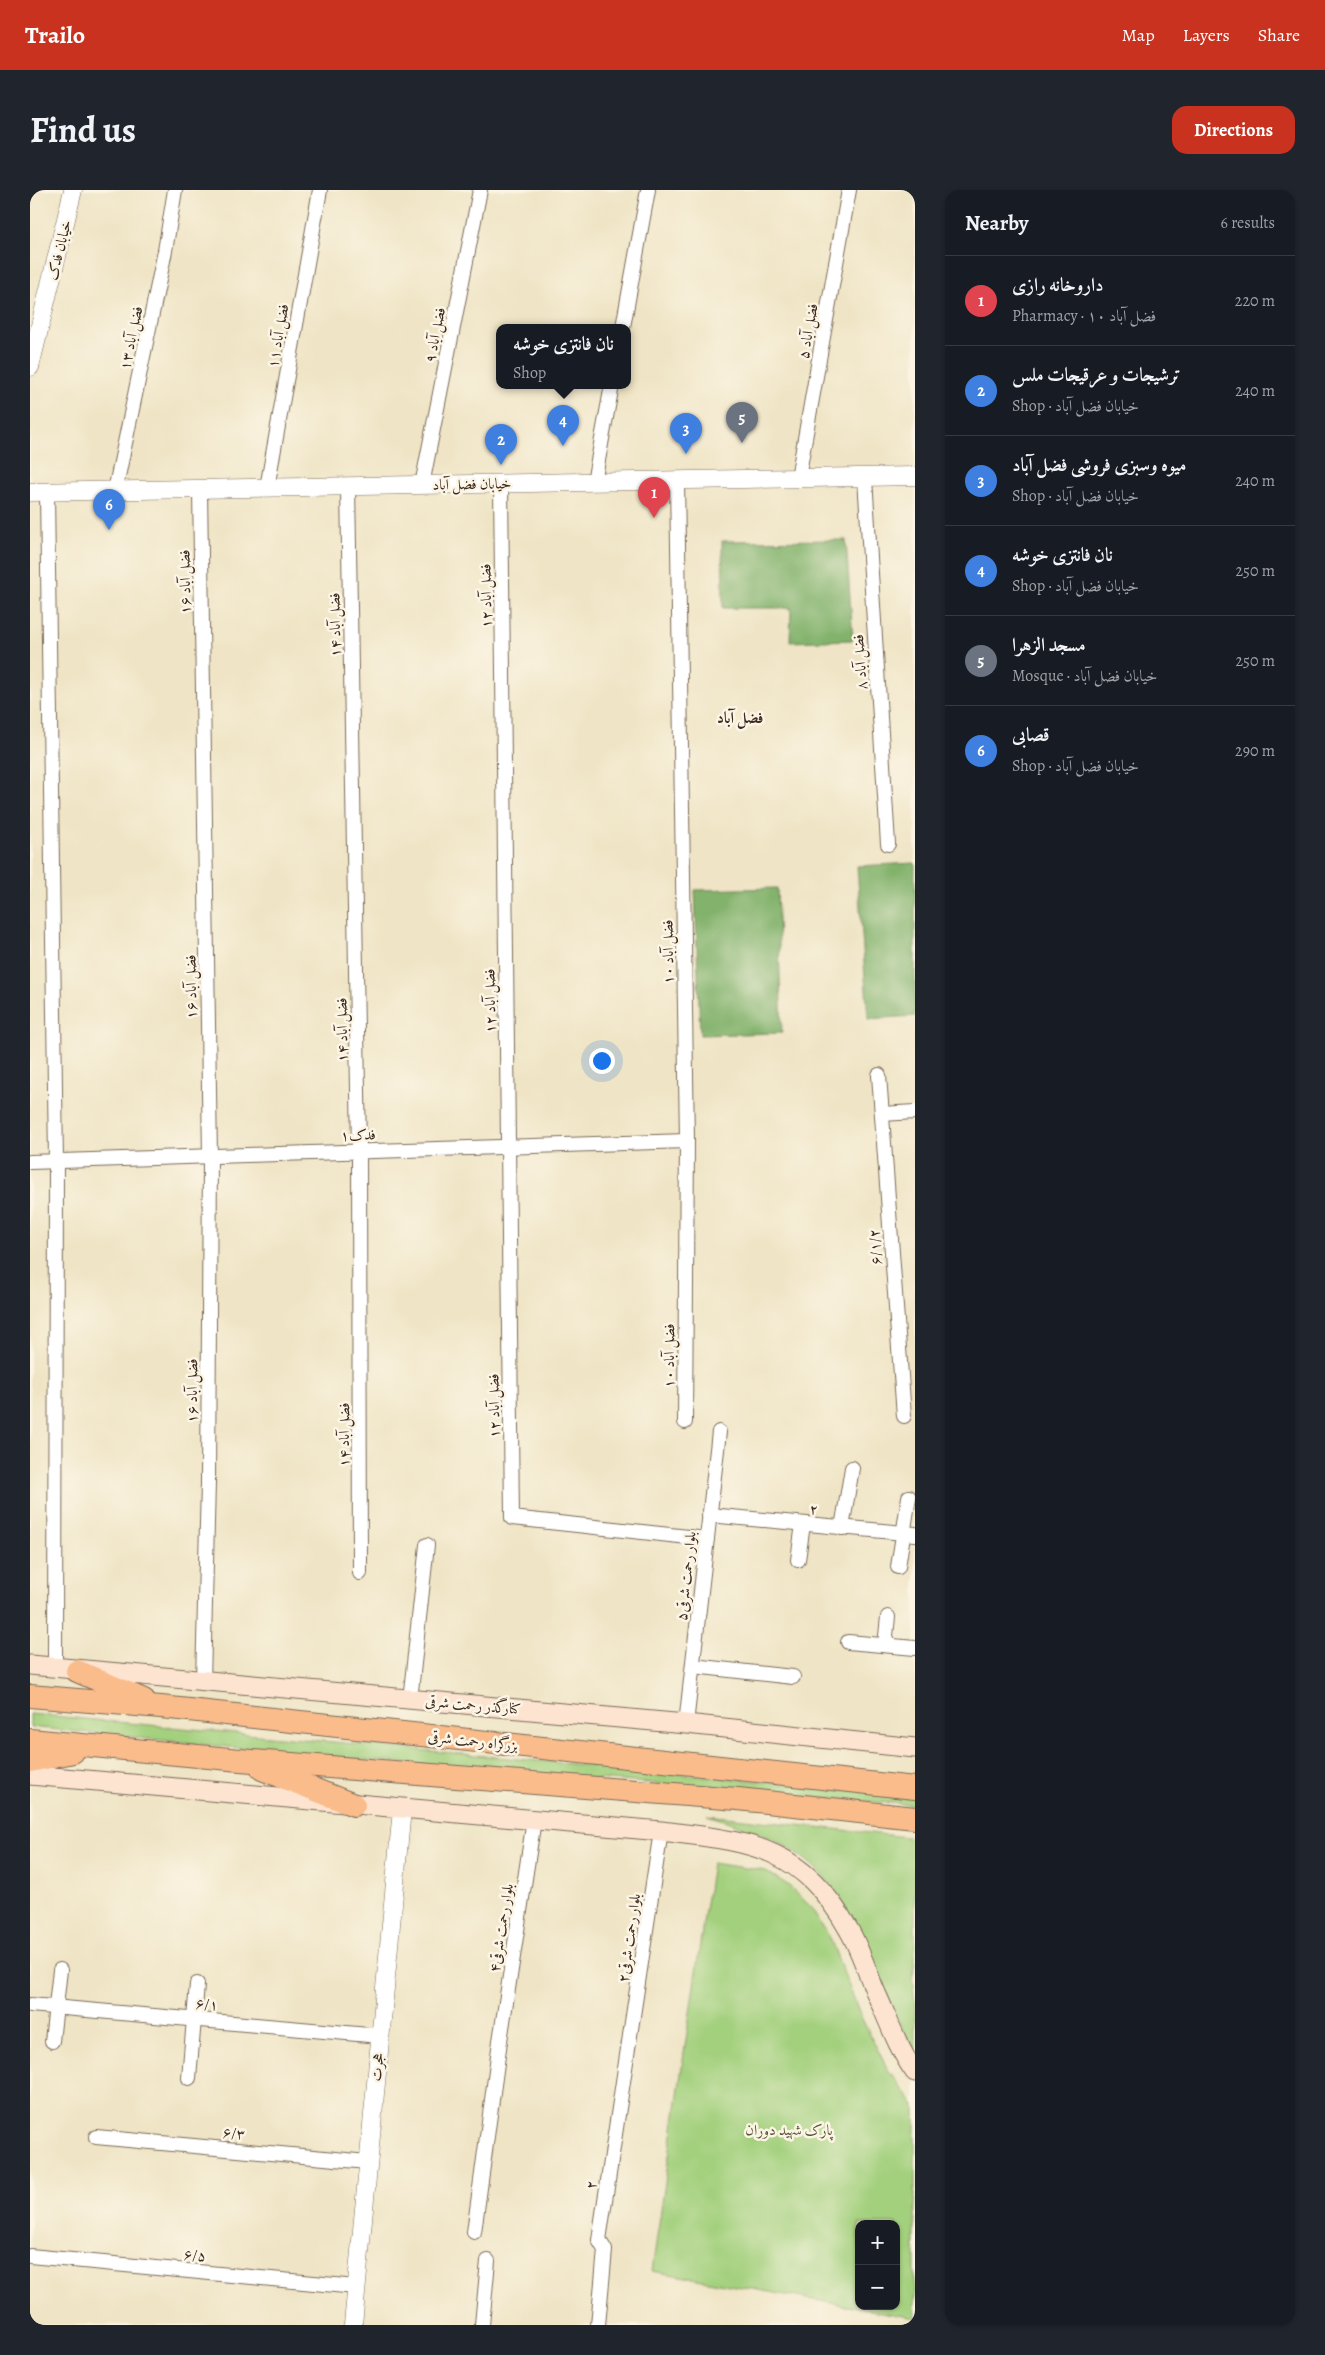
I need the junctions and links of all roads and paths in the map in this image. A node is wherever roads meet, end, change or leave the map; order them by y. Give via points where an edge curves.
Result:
1 (73, 190) edge
2 (175, 190) edge
3 (320, 190) edge
4 (480, 190) edge
5 (648, 190) edge
6 (849, 190) edge
7 (624, 324) edge
8 (30, 367) edge
9 (611, 389) edge
10 (915, 476) edge
11 (798, 478) junction
12 (865, 478) junction
13 (677, 480) junction
14 (594, 482) junction
15 (501, 484) junction
16 (422, 485) junction
17 (348, 487) junction
18 (267, 488) junction
19 (200, 490) junction
20 (115, 492) junction
21 (39, 493) edge
22 (888, 844) dead end
23 (879, 1075) dead end
24 (915, 1112) edge
25 (882, 1114) junction
26 (687, 1142) junction
27 (508, 1147) junction
28 (359, 1151) junction
29 (210, 1157) junction
30 (30, 1162) edge
31 (56, 1162) junction
32 (904, 1416) dead end
33 (685, 1422) dead end
34 (719, 1432) dead end
35 (852, 1468) dead end
36 (909, 1498) dead end
37 (710, 1515) junction
38 (803, 1524) junction
39 (842, 1528) junction
40 (909, 1534) edge
41 (707, 1539) junction
42 (427, 1545) dead end
43 (798, 1560) dead end
44 (898, 1567) dead end
45 (360, 1573) dead end
46 (888, 1617) dead end
47 (848, 1642) dead end
48 (885, 1645) junction
49 (915, 1648) edge
50 (30, 1665) edge
51 (693, 1666) junction
52 (54, 1669) junction
53 (77, 1671) junction
54 (793, 1677) dead end
55 (203, 1682) junction
56 (30, 1696) edge
57 (410, 1700) junction
58 (161, 1707) junction
59 (686, 1724) junction
60 (30, 1740) edge
61 (95, 1748) junction
62 (915, 1748) edge
63 (240, 1760) junction
64 (30, 1761) edge
65 (30, 1776) edge
66 (915, 1788) edge
67 (354, 1805) junction
68 (402, 1809) junction
69 (915, 1818) edge
70 (534, 1820) junction
71 (661, 1832) junction
72 (60, 1970) dead end
73 (197, 1984) dead end
74 (30, 2005) edge
75 (56, 2007) junction
76 (194, 2020) junction
77 (380, 2036) junction
78 (52, 2041) dead end
79 (629, 2050) joint
80 (915, 2072) edge
81 (189, 2078) dead end
82 (96, 2137) dead end
83 (368, 2162) junction
84 (474, 2232) dead end
85 (30, 2256) edge
86 (488, 2261) dead end
87 (356, 2287) junction
88 (353, 2325) edge
89 (482, 2325) edge
90 (598, 2325) edge

1 - 8 street, خیابان فدک
2 - 20 street, فضل آباد ۱۳
3 - 18 street, فضل آباد ۱۱
4 - 16 street, فضل آباد ۹
5 - 7 street
6 - 11 street, فضل آباد ۵
9 - 14 street
10 - 12 street, خیابان فضل آباد
11 - 12 street, خیابان فضل آباد
11 - 13 street, خیابان فضل آباد
12 - 22 street, فضل آباد ۸
13 - 14 street, خیابان فضل آباد
13 - 26 street, فضل آباد ۱۰
14 - 15 street, خیابان فضل آباد
15 - 16 street, خیابان فضل آباد
15 - 27 street, فضل آباد ۱۲
16 - 17 street, خیابان فضل آباد
17 - 18 street, خیابان فضل آباد
17 - 28 street, فضل آباد ۱۴
18 - 19 street, خیابان فضل آباد
19 - 20 street, خیابان فضل آباد
19 - 29 street, فضل آباد ۱۶
20 - 21 street, خیابان فضل آباد
21 - 31 street
23 - 25 street, ۶/۱/۲
24 - 25 street
25 - 32 street, ۶/۱/۲
26 - 27 street, فدک۱
26 - 33 street, فضل آباد ۱۰
27 - 28 street, فدک۱
27 - 41 street, فضل آباد ۱۲ via 512,1518
28 - 29 street, فدک۱
28 - 45 street, فضل آباد ۱۴
29 - 31 street, فدک۱
29 - 55 street, فضل آباد ۱۶
30 - 31 street, فدک۱
31 - 52 street
34 - 37 street, ۵بلوار رحمت شرقی
35 - 39 street
36 - 40 street
37 - 38 street, ۲
37 - 41 street, ۵بلوار رحمت شرقی
38 - 39 street, ۲
38 - 43 street
39 - 40 street, ۲
40 - 44 street
41 - 51 street, ۵بلوار رحمت شرقی
42 - 57 street
46 - 48 street
47 - 48 street
48 - 49 street
50 - 52 main road, کنارگذر رحمت شرقی
51 - 54 street
51 - 59 street, ۵بلوار رحمت شرقی
52 - 53 main road, کنارگذر رحمت شرقی
53 - 55 main road, کنارگذر رحمت شرقی
53 - 58 highway
55 - 57 main road, کنارگذر رحمت شرقی
56 - 58 highway, بزرگراه رحمت شرقی
57 - 59 main road, کنارگذر رحمت شرقی
58 - 66 highway, بزرگراه رحمت شرقی
59 - 62 main road, کنارگذر رحمت شرقی
60 - 61 highway
61 - 63 highway
61 - 64 highway
63 - 67 highway
63 - 69 highway via 728,1798
65 - 67 main road
67 - 68 main road
68 - 70 main road
68 - 77 street, هجرت
70 - 71 main road
70 - 84 street, بلوار رحمت شرقی۴
71 - 79 street, بلوار رحمت شرقی۲
71 - 80 main road via 736,1840 758,1846 778,1854 807,1874 849,1930 886,2016
72 - 75 street
73 - 76 street
74 - 75 street, ۶/۱
75 - 76 street, ۶/۱
75 - 78 street
76 - 77 street, ۶/۱
76 - 81 street
77 - 83 street, هجرت
79 - 90 street, ۲ via 598,2240 605,2250
82 - 83 street, ۶/۳
83 - 87 street, هجرت
85 - 87 street, ۶/۵
86 - 89 street
87 - 88 street, هجرت

